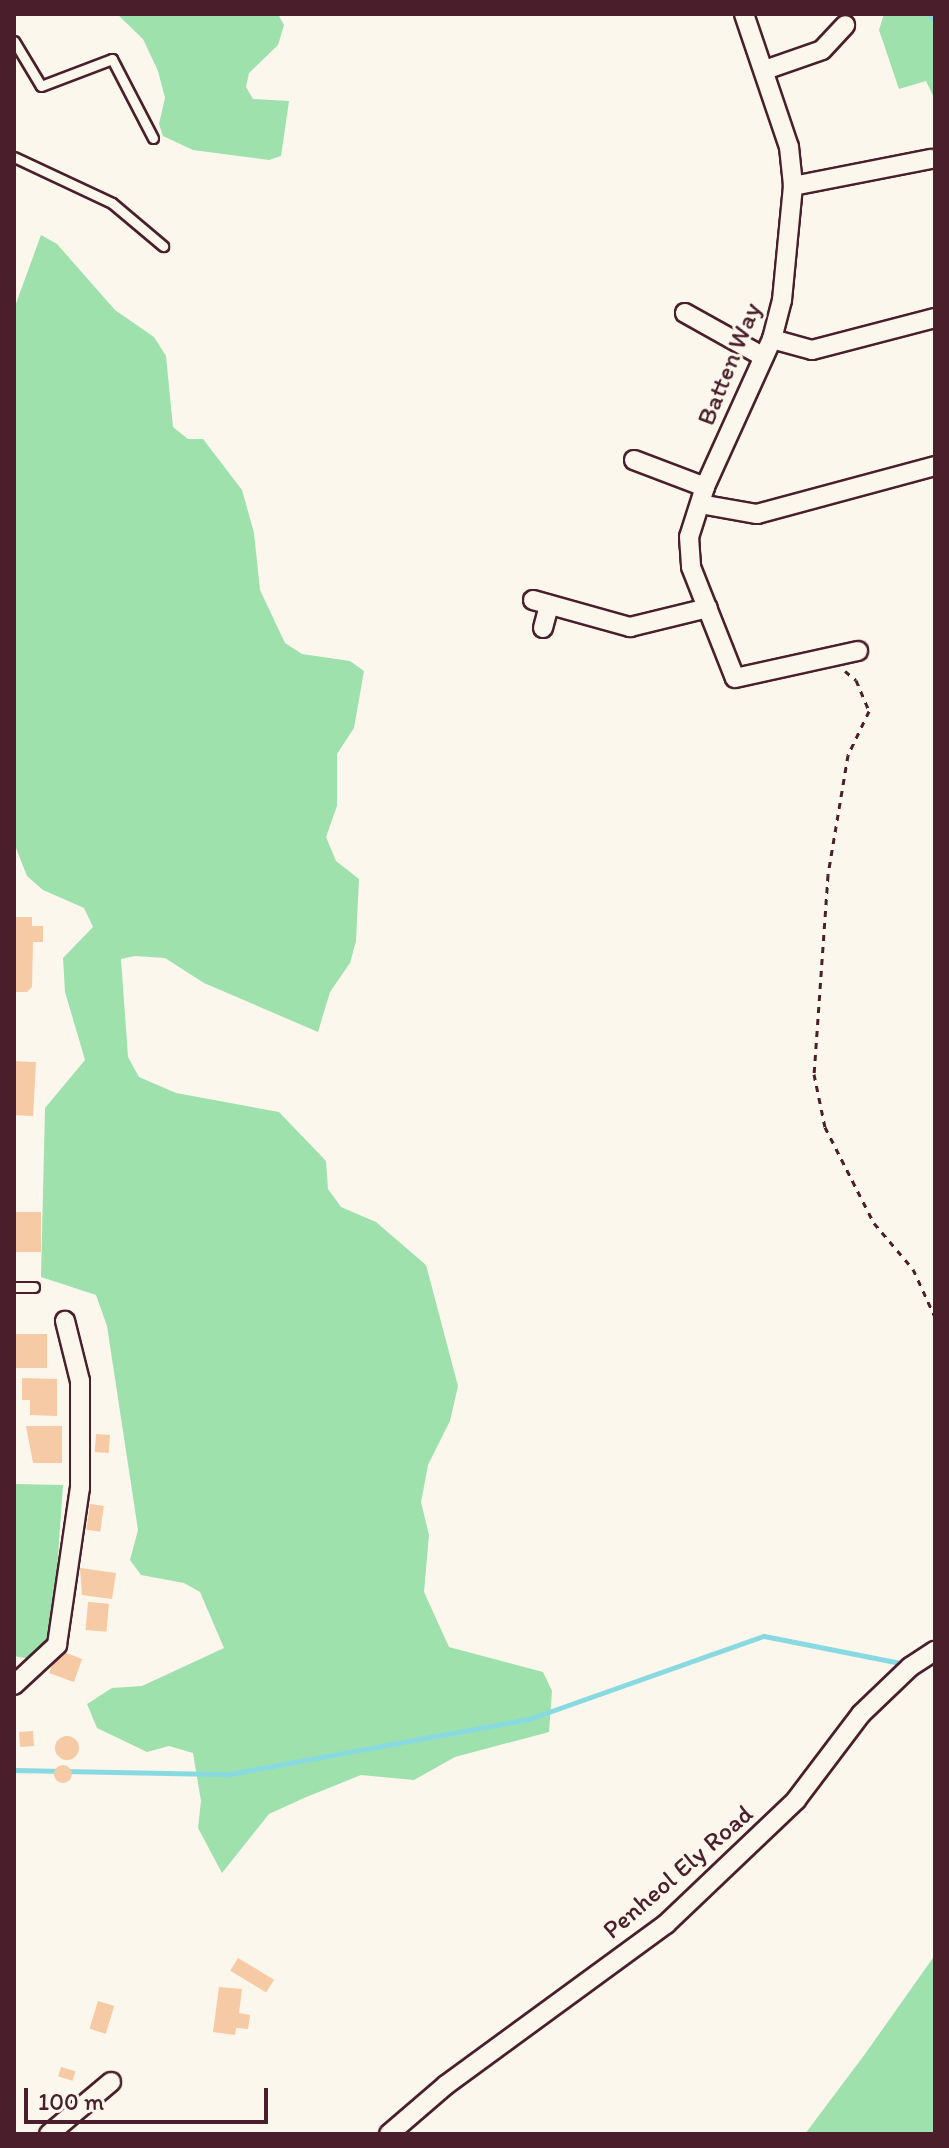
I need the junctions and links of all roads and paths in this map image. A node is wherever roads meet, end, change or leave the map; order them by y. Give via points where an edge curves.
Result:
1 (744, 14) edge
2 (845, 25) dead end
3 (14, 41) edge
4 (765, 70) junction
5 (153, 138) dead end
6 (14, 157) edge
7 (931, 159) dead end
8 (793, 186) junction
9 (163, 246) dead end
10 (685, 313) dead end
11 (935, 318) edge
12 (768, 348) junction
13 (634, 460) dead end
14 (935, 466) edge
15 (702, 496) junction
16 (708, 608) junction
17 (543, 628) dead end
18 (858, 651) joint
19 (14, 1287) edge
20 (34, 1287) dead end
21 (935, 1317) edge
22 (65, 1321) dead end
23 (935, 1651) edge
24 (14, 1685) edge
25 (111, 2082) dead end
26 (49, 2134) edge
27 (389, 2134) edge

1 - 4 street, Batten Way
2 - 4 street via 822,50
3 - 5 lane via 41,86 112,59
4 - 8 street, Batten Way via 789,147
6 - 9 lane via 112,203
7 - 8 street
8 - 12 street, Batten Way via 782,300
10 - 12 street
11 - 12 street via 812,350
12 - 15 street, Batten Way
13 - 15 street
14 - 15 street via 757,514
15 - 16 street, Batten Way via 689,552
16 - 17 street via 630,627 541,602
16 - 18 street, Batten Way via 735,678
18 - 21 path via 840,667 856,680 869,711 848,755 833,846 818,967 814,1074 825,1127 874,1223 913,1269
19 - 20 lane
22 - 24 street via 80,1381 80,1488 57,1645
23 - 27 street, Penheol Ely Road via 910,1667 861,1714 796,1800 666,1924 446,2085
25 - 26 street

